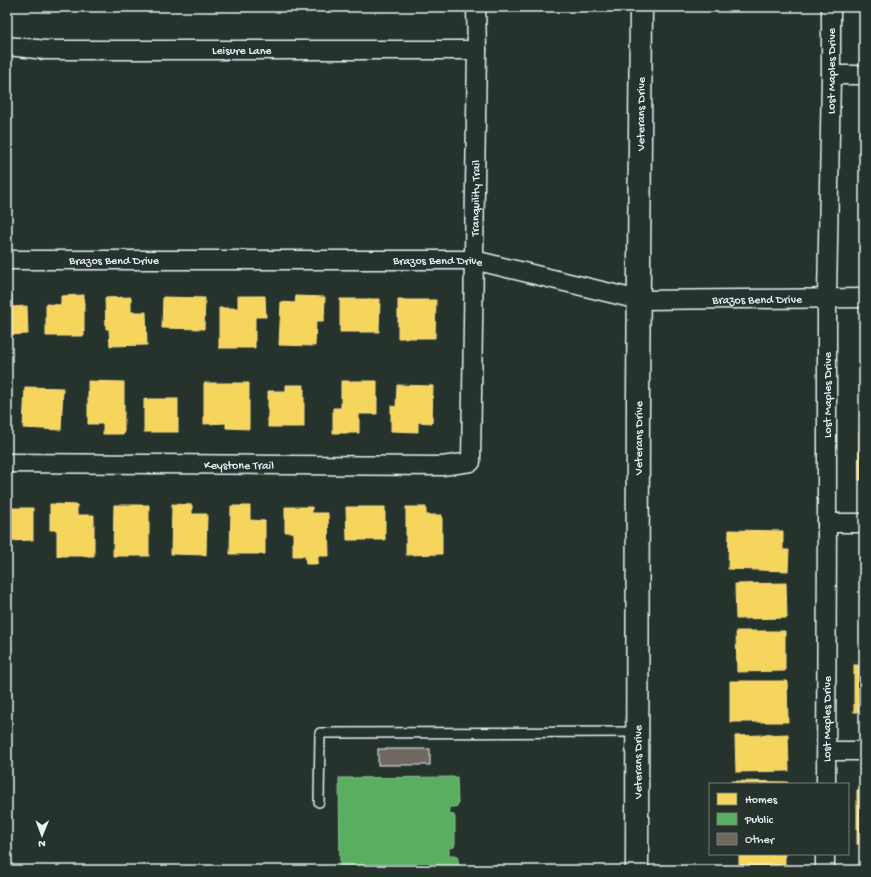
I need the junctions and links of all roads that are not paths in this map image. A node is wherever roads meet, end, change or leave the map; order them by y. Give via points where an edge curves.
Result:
1 (476, 7) edge
2 (641, 7) edge
3 (831, 7) edge
4 (7, 46) edge
5 (477, 50) junction
6 (831, 75) junction
7 (864, 75) edge
8 (7, 260) edge
9 (474, 260) junction
10 (826, 298) junction
11 (864, 298) edge
12 (639, 300) junction
13 (472, 462) joint
14 (7, 463) edge
15 (827, 523) junction
16 (864, 523) edge
17 (637, 732) junction
18 (827, 751) junction
19 (864, 751) edge
20 (826, 783) edge
21 (319, 802) dead end
22 (825, 855) edge
23 (637, 870) edge
24 (825, 870) edge

1 - 5 street, Tranquility Trail
2 - 12 street, Veterans Drive
3 - 6 street, Lost Maples Drive
4 - 5 street, Leisure Lane via 46,50
5 - 9 street, Tranquility Trail
6 - 7 street
6 - 10 street, Lost Maples Drive
8 - 9 street, Brazos Bend Drive
9 - 12 street, Brazos Bend Drive
9 - 13 street, Tranquility Trail
10 - 11 street, Brazos Bend Drive
10 - 12 street, Brazos Bend Drive
10 - 15 street, Lost Maples Drive
12 - 17 street, Veterans Drive
13 - 14 street, Keystone Trail via 442,466
15 - 16 street
15 - 18 street, Lost Maples Drive
17 - 21 lane via 320,733
17 - 23 street, Veterans Drive
18 - 19 street
18 - 20 street, Lost Maples Drive
22 - 24 street

